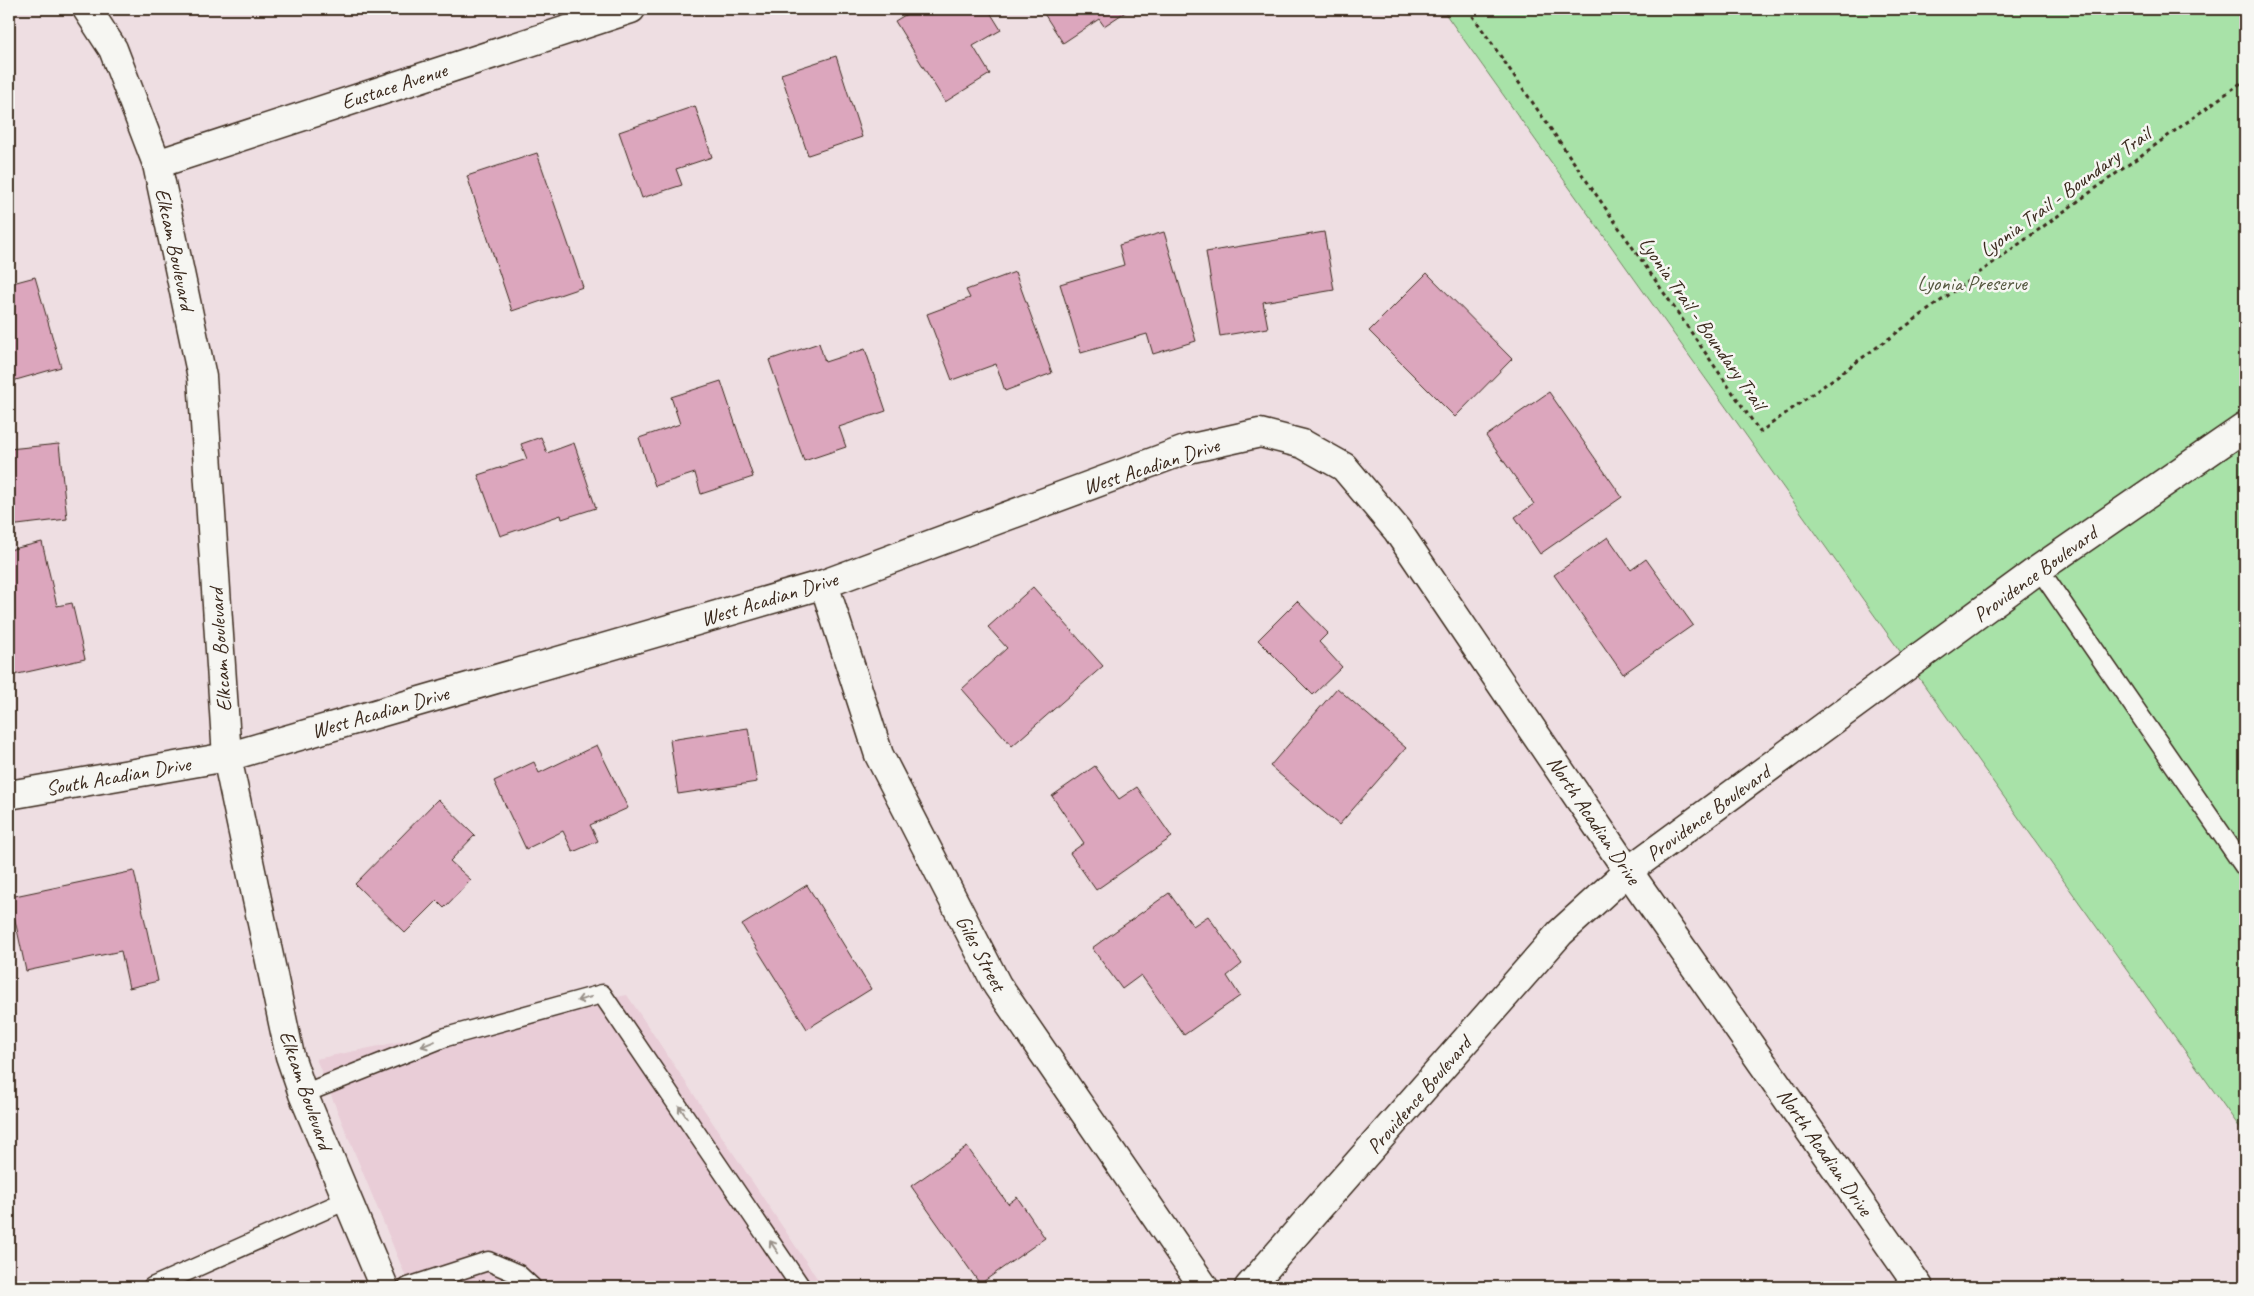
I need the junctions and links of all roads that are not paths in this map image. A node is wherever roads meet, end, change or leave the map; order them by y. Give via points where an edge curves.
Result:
1 (87, 9) edge
2 (631, 9) edge
3 (157, 164) junction
4 (2245, 426) edge
5 (1303, 444) joint
6 (2039, 569) junction
7 (824, 584) junction
8 (227, 756) junction
9 (9, 795) edge
10 (2245, 868) edge
11 (1628, 871) junction
12 (303, 1094) junction
13 (347, 1200) junction
14 (152, 1287) edge
15 (384, 1287) edge
16 (408, 1287) edge
17 (532, 1287) edge
18 (801, 1287) edge
19 (1204, 1287) edge
20 (1248, 1287) edge
21 (1919, 1287) edge

1 - 3 street, Elkcam Boulevard via 113,49
2 - 3 street, Eustace Avenue
3 - 8 street, Elkcam Boulevard via 202,377
4 - 6 street, Providence Boulevard
5 - 7 street, West Acadian Drive via 1260,433 1188,449
5 - 11 street, North Acadian Drive via 1344,467 1397,530
6 - 10 lane
6 - 11 street, Providence Boulevard
7 - 8 street, West Acadian Drive
7 - 19 street, Giles Street via 879,755 997,985
8 - 9 street, South Acadian Drive
8 - 12 street, Elkcam Boulevard via 290,1056
11 - 20 street, Providence Boulevard via 1560,933
11 - 21 street, North Acadian Drive
12 - 13 street, Elkcam Boulevard
18 -> 12 lane via 602,994 446,1037
13 - 14 lane
13 - 15 street, Elkcam Boulevard
16 - 17 lane via 488,1261 518,1274

